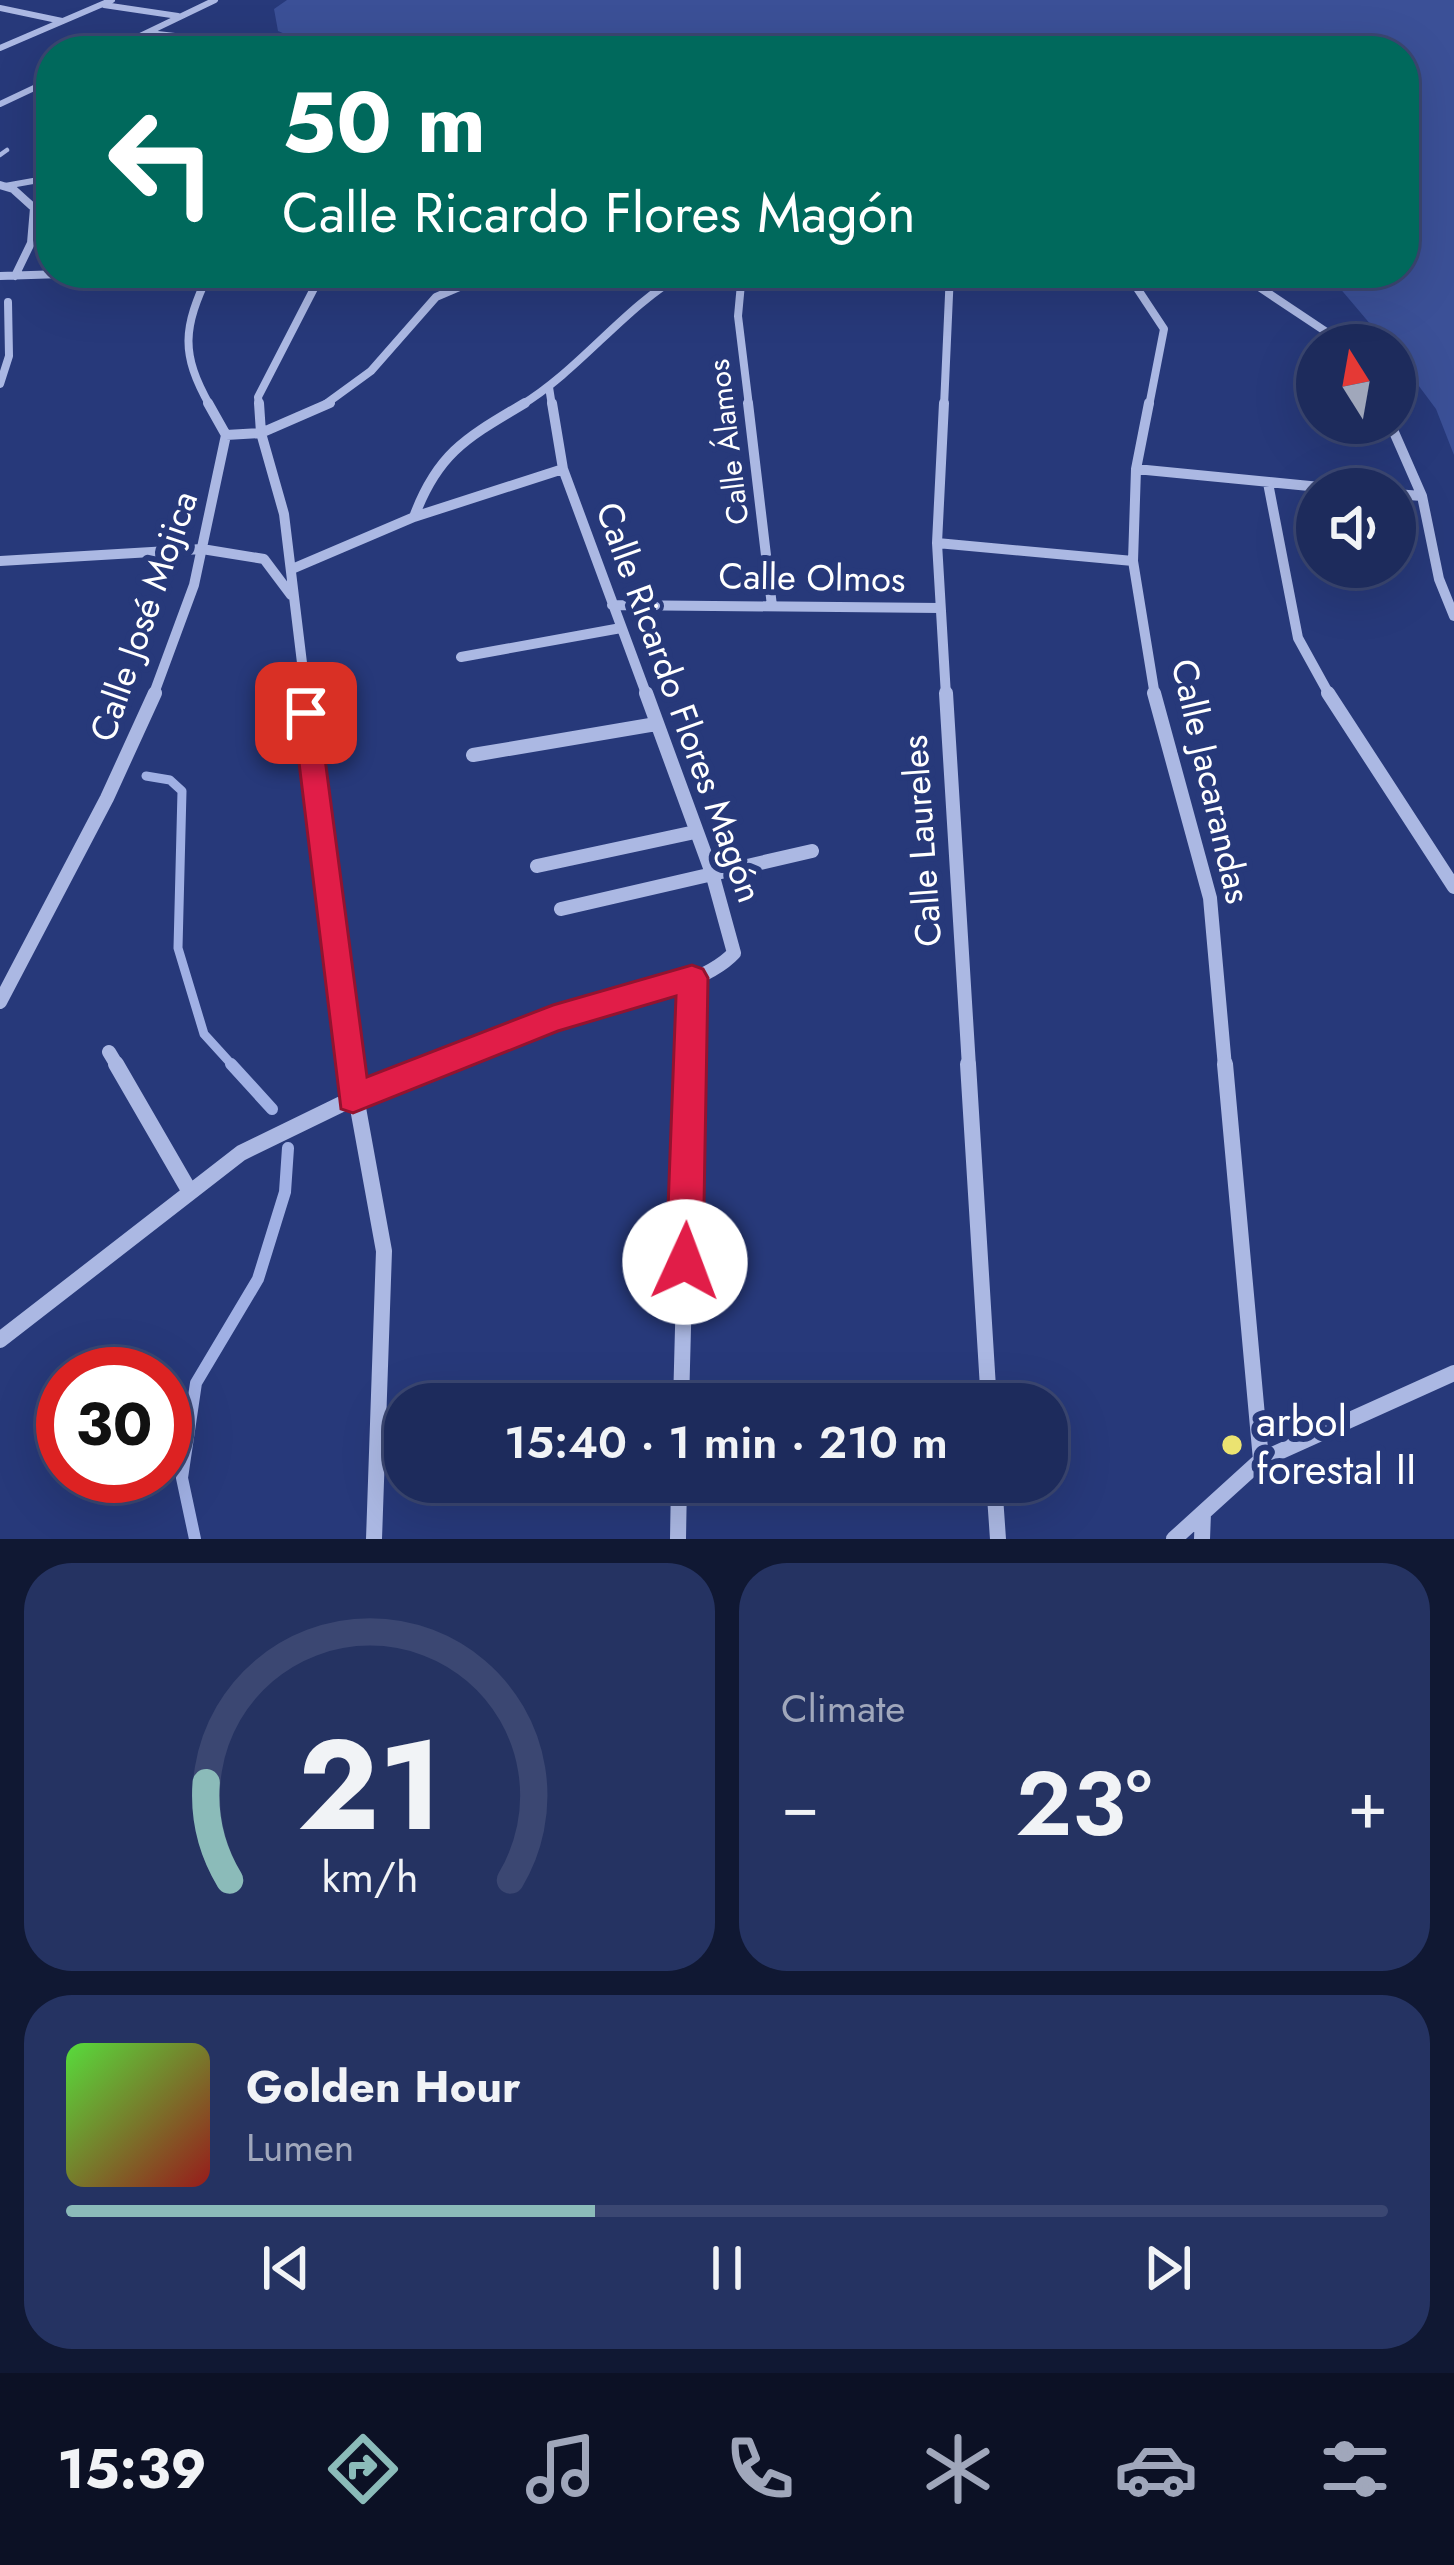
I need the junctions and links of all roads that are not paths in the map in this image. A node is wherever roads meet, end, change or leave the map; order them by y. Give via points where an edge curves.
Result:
1 (112, 0) edge
2 (215, 0) edge
3 (102, 5) junction
4 (0, 8) edge
5 (180, 16) junction
6 (63, 22) junction
7 (148, 33) junction
8 (142, 36) edge
9 (174, 36) edge
10 (0, 48) edge
11 (36, 88) edge
12 (29, 92) junction
13 (36, 93) edge
14 (0, 104) edge
15 (8, 150) dead end
16 (0, 155) edge
17 (33, 181) dead end
18 (2, 185) edge
19 (34, 208) joint
20 (36, 275) edge
21 (0, 276) edge
22 (15, 276) junction
23 (202, 288) edge
24 (314, 288) edge
25 (457, 288) edge
26 (659, 288) edge
27 (741, 288) edge
28 (949, 288) edge
29 (1137, 288) edge
30 (1260, 288) edge
31 (5, 308) edge
32 (1314, 324) edge
33 (0, 384) edge
34 (549, 387) junction
35 (261, 433) junction
36 (226, 435) junction
37 (1399, 444) edge
38 (563, 469) junction
39 (1136, 469) junction
40 (1268, 483) junction
41 (1296, 485) edge
42 (1416, 496) edge
43 (1421, 496) junction
44 (414, 518) junction
45 (937, 543) junction
46 (202, 549) junction
47 (0, 561) edge
48 (1132, 561) junction
49 (292, 569) junction
50 (293, 597) junction
51 (612, 605) junction
52 (772, 606) junction
53 (940, 608) junction
54 (1454, 616) edge
55 (621, 628) junction
56 (461, 657) dead end
57 (656, 724) junction
58 (473, 755) dead end
59 (695, 832) junction
60 (812, 851) dead end
61 (537, 866) dead end
62 (712, 873) junction
63 (1454, 887) edge
64 (561, 909) dead end
65 (692, 978) junction
66 (0, 1002) edge
67 (109, 1052) dead end
68 (353, 1098) junction
69 (190, 1192) junction
70 (0, 1340) edge
71 (1454, 1373) edge
72 (682, 1383) edge
73 (988, 1383) edge
74 (1262, 1460) junction
75 (679, 1503) edge
76 (995, 1503) edge
77 (1203, 1514) junction
78 (374, 1539) edge
79 (678, 1539) edge
80 (998, 1539) edge
81 (1174, 1539) edge
82 (1202, 1539) edge

1 - 3 street
2 - 5 street
3 - 5 street
3 - 6 street
4 - 6 street
5 - 7 street
6 - 10 street
7 - 8 street
7 - 9 street
11 - 12 street
12 - 13 street
12 - 14 street
15 - 16 lane
17 - 18 lane
18 - 19 street
19 - 22 street via 31,243
20 - 22 street
21 - 22 street
23 - 36 street via 187,366
24 - 35 street via 258,397
25 - 35 street via 436,297 332,402
26 - 34 street
27 - 52 street, Calle Álamos
28 - 45 street, Calle Laureles
29 - 39 street, Calle Jacarandas via 1163,329
30 - 32 street
31 - 33 street via 9,356
34 - 38 street, Calle Ricardo Flores Magón
34 - 44 street via 446,455 425,481
35 - 36 street
35 - 49 street
36 - 46 street, Calle José Mojica
37 - 43 street
38 - 44 street
38 - 51 street, Calle Ricardo Flores Magón
39 - 40 street
39 - 48 street, Calle Jacarandas
40 - 41 street
40 - 63 street via 1298,638
42 - 43 street
43 - 54 street
44 - 49 street
45 - 48 street
45 - 53 street, Calle Laureles
46 - 47 street
46 - 50 street via 264,560
46 - 66 street, Calle José Mojica via 148,719
48 - 74 street, Calle Jacarandas via 1159,723 1210,898
49 - 50 street
50 - 68 street
51 - 52 street, Calle Olmos
51 - 55 street, Calle Ricardo Flores Magón
52 - 53 street, Calle Olmos
53 - 73 street, Calle Laureles
55 - 56 street
55 - 57 street, Calle Ricardo Flores Magón
57 - 58 street
57 - 59 street, Calle Ricardo Flores Magón
59 - 61 street
59 - 62 street, Calle Ricardo Flores Magón
60 - 62 street
62 - 64 street
62 - 65 street, Calle Ricardo Flores Magón via 734,953
65 - 68 street, Calle Ricardo Flores Magón via 553,1019
65 - 72 street
67 - 69 street
68 - 69 street, Calle Ricardo Flores Magón via 241,1153
68 - 78 street via 384,1251
69 - 70 street, Calle Ricardo Flores Magón
71 - 74 street
74 - 77 street
75 - 79 street
76 - 80 street
77 - 81 street
77 - 82 street

